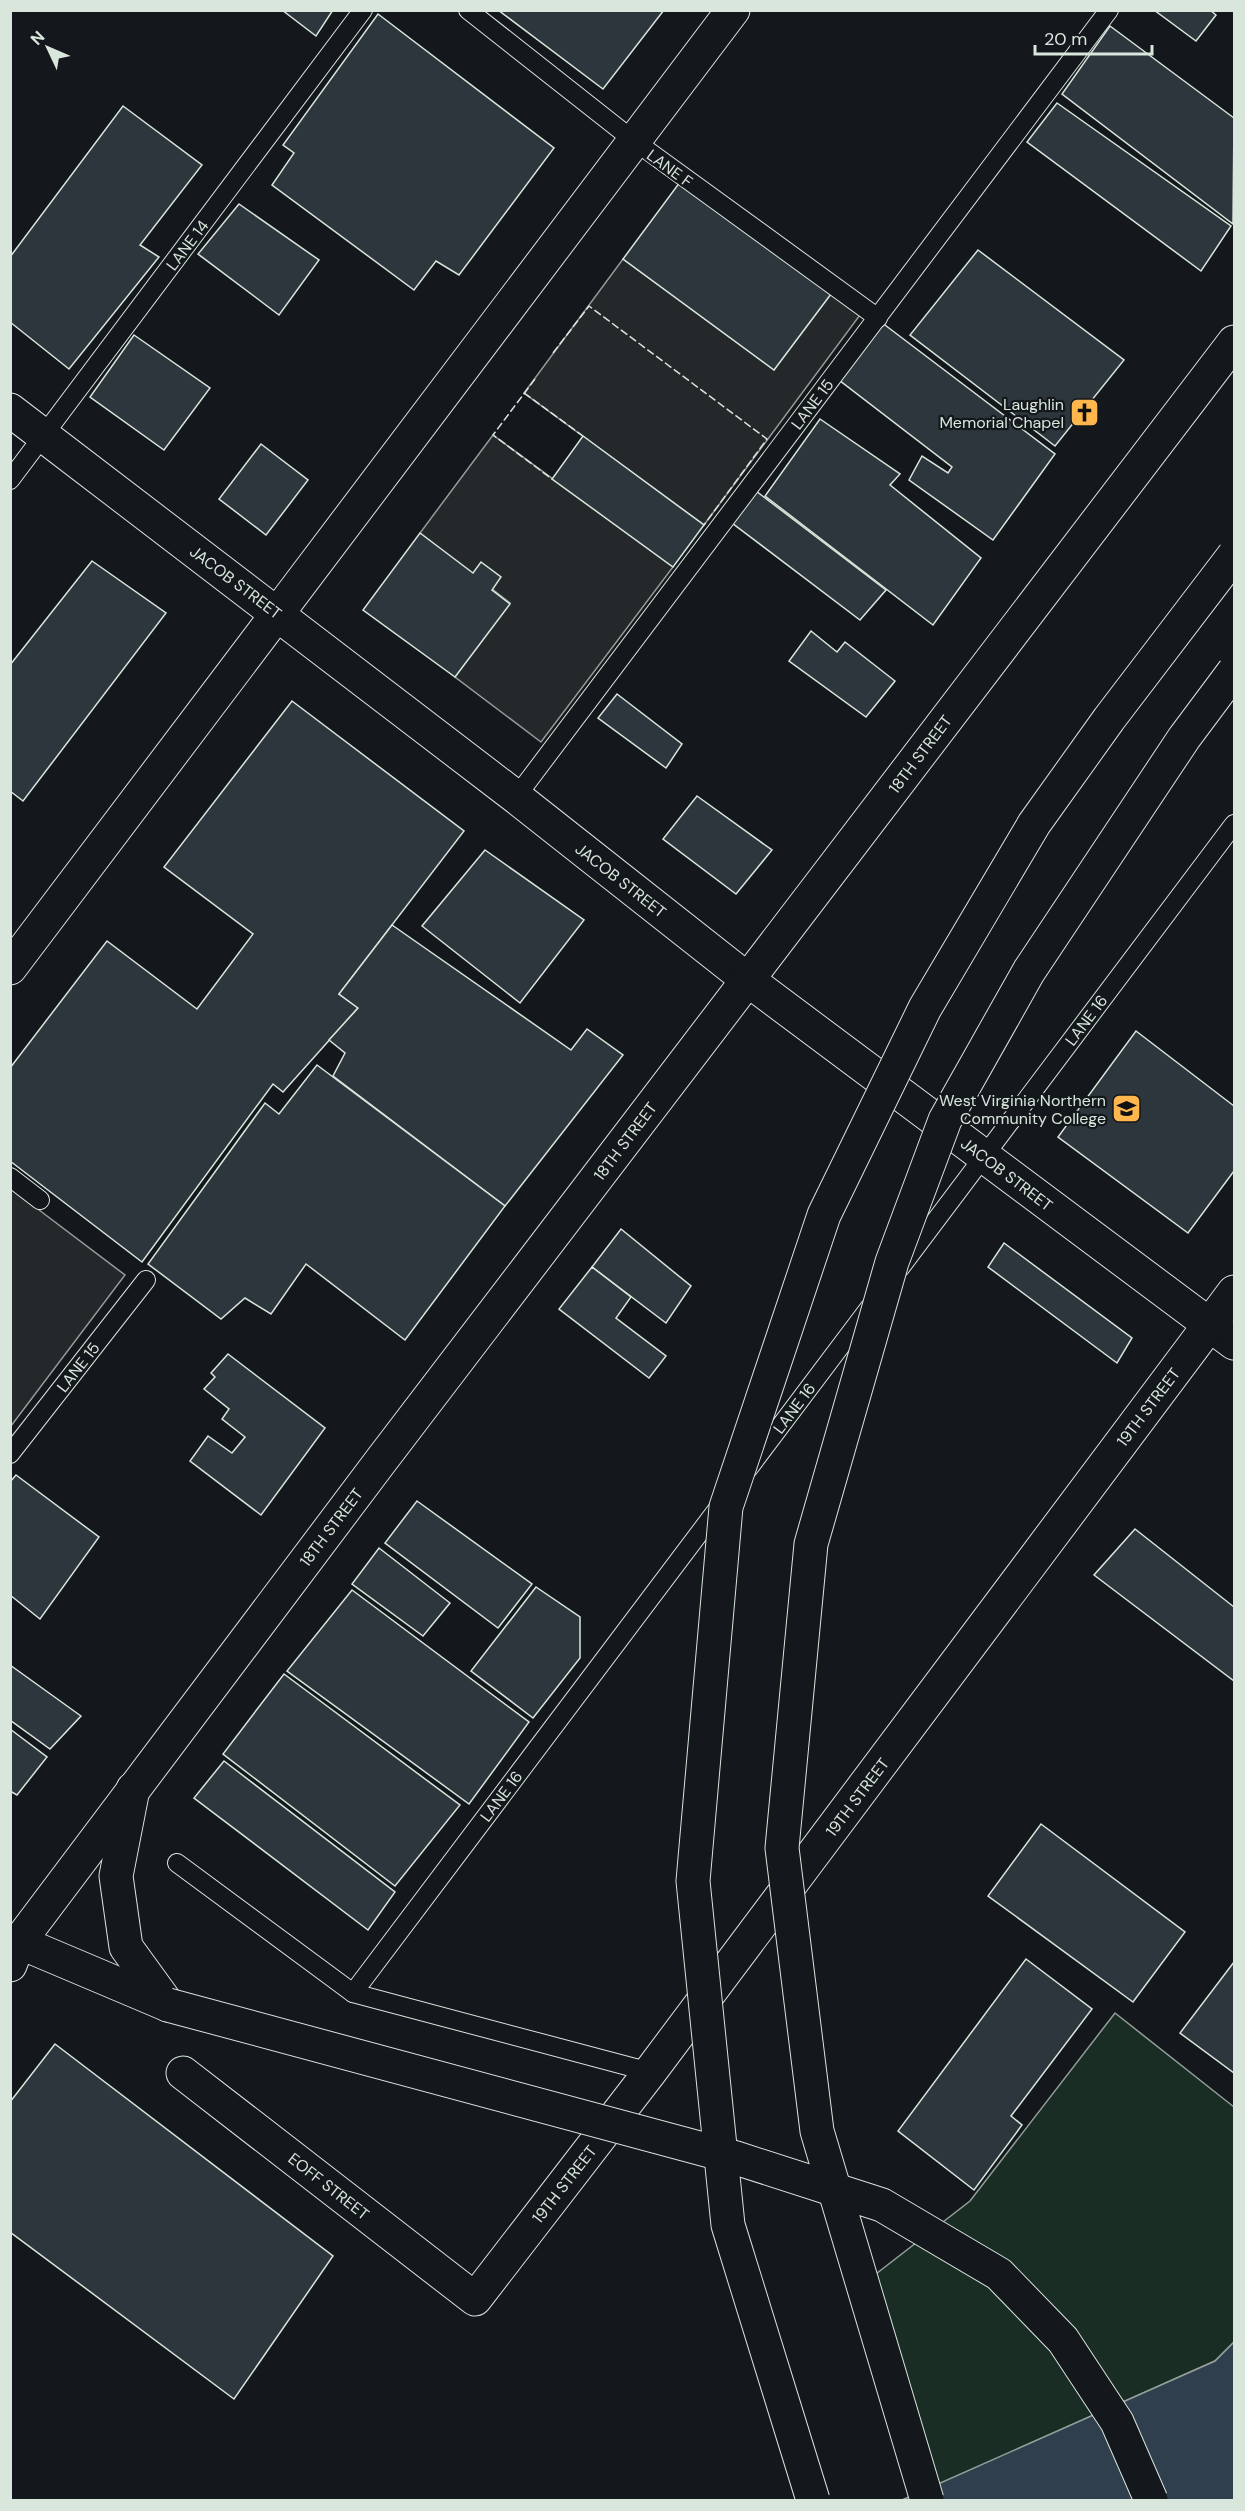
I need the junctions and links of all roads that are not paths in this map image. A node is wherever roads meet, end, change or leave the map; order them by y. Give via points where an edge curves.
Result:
1 (363, 10) edge
2 (468, 10) edge
3 (732, 10) edge
4 (1108, 10) edge
5 (633, 140) junction
6 (878, 318) junction
7 (1234, 342) edge
8 (10, 410) edge
9 (44, 435) junction
10 (10, 480) edge
11 (1234, 555) edge
12 (277, 614) junction
13 (1234, 671) edge
14 (516, 797) junction
15 (1234, 824) edge
16 (10, 968) edge
17 (748, 980) junction
18 (984, 1157) junction
19 (10, 1177) edge
20 (40, 1200) dead end
21 (146, 1281) dead end
22 (1234, 1292) edge
23 (1222, 1334) edge
24 (10, 1454) edge
25 (133, 1790) junction
26 (177, 1863) dead end
27 (15, 1954) edge
28 (353, 1993) junction
29 (168, 2005) junction
30 (650, 2072) junction
31 (183, 2073) dead end
32 (475, 2299) joint
33 (813, 2500) edge
34 (927, 2500) edge
35 (1151, 2500) edge

1 - 9 lane, LANE 14
2 - 5 lane, LANE F
3 - 5 main road
4 - 6 lane, LANE 15
5 - 6 lane, LANE F
5 - 12 main road
6 - 14 lane, LANE 15
7 - 17 main road, 18TH STREET
8 - 9 main road, JACOB STREET
9 - 10 lane, LANE 14
9 - 12 main road, JACOB STREET
11 - 33 main road, bridge via 1035,824 925,1008 824,1215 726,1507 693,1881 728,2225
12 - 14 main road, JACOB STREET
12 - 16 main road
13 - 34 main road, bridge via 1184,738 1029,971 945,1120 892,1262 812,1544 782,1848 817,2131
14 - 17 main road, JACOB STREET
15 - 18 lane, LANE 16
17 - 18 main road, JACOB STREET
17 - 25 main road, 18TH STREET
18 - 23 main road, JACOB STREET
18 - 28 lane, LANE 16
19 - 20 lane
21 - 24 lane, LANE 15
22 - 23 main road, 19TH STREET
23 - 30 main road, 19TH STREET
25 - 27 main road, 18TH STREET
25 - 29 main road via 116,1876 124,1936 126,1947
26 - 28 lane
27 - 29 main road
28 - 30 lane
29 - 35 main road, bridge via 736,2158 882,2205 999,2274 1063,2340 1117,2422
30 - 32 main road, 19TH STREET
31 - 32 main road, EOFF STREET

